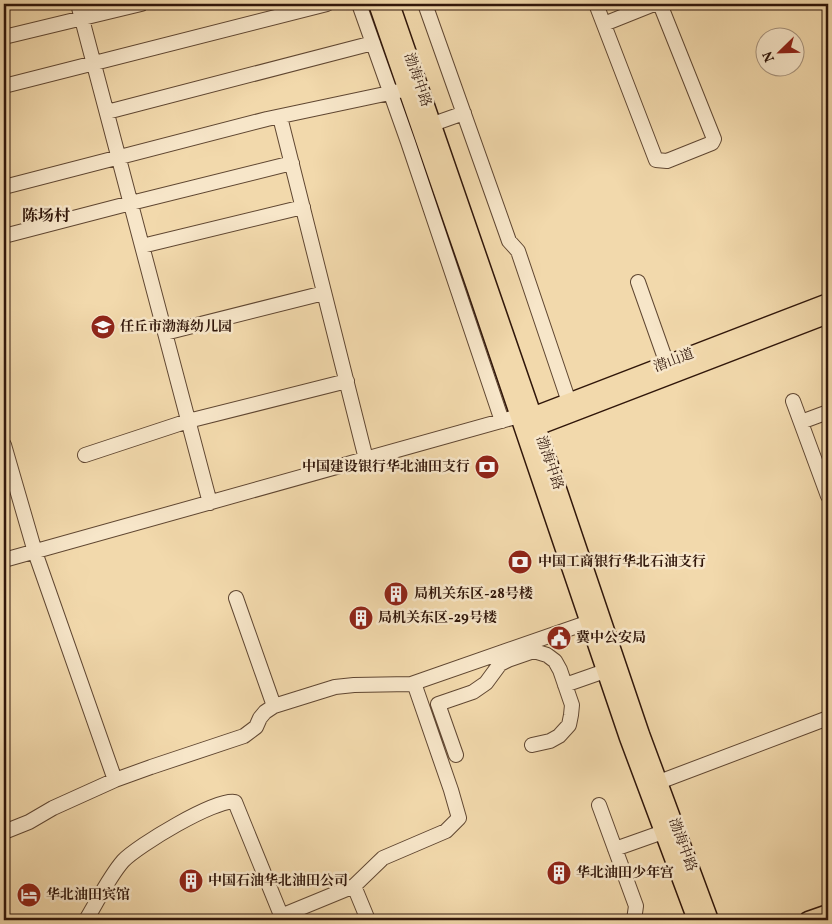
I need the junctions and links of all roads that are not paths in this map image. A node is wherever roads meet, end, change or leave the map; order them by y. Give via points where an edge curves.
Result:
1 (78, 4) edge
2 (141, 4) edge
3 (327, 4) edge
4 (360, 4) edge
5 (377, 4) edge
6 (391, 4) edge
7 (425, 4) edge
8 (596, 4) edge
9 (654, 4) edge
10 (660, 4) edge
11 (82, 18) junction
12 (604, 24) junction
13 (4, 37) edge
14 (373, 43) junction
15 (94, 63) junction
16 (4, 86) edge
17 (398, 91) junction
18 (107, 112) junction
19 (464, 113) junction
20 (280, 116) junction
21 (433, 124) junction
22 (119, 158) junction
23 (292, 163) junction
24 (4, 187) edge
25 (131, 203) junction
26 (303, 206) junction
27 (4, 236) edge
28 (142, 246) junction
29 (638, 282) dead end
30 (324, 293) junction
31 (828, 302) edge
32 (828, 315) edge
33 (165, 333) junction
34 (667, 364) junction
35 (347, 381) junction
36 (793, 401) dead end
37 (569, 402) junction
38 (828, 412) edge
39 (188, 420) junction
40 (502, 421) junction
41 (527, 422) junction
42 (801, 422) junction
43 (4, 445) edge
44 (85, 456) dead end
45 (366, 459) junction
46 (828, 496) edge
47 (210, 503) junction
48 (35, 552) junction
49 (4, 560) edge
50 (236, 598) dead end
51 (589, 622) junction
52 (605, 671) junction
53 (414, 683) junction
54 (565, 685) junction
55 (274, 706) junction
56 (828, 718) edge
57 (532, 745) dead end
58 (456, 754) dead end
59 (115, 780) junction
60 (659, 782) junction
61 (599, 805) dead end
62 (4, 832) edge
63 (663, 832) junction
64 (615, 849) junction
65 (353, 887) junction
66 (828, 913) edge
67 (282, 918) edge
68 (86, 920) edge
69 (368, 920) edge
70 (632, 920) edge
71 (696, 920) edge
72 (710, 920) edge
73 (808, 920) edge

1 - 11 street
2 - 11 street
3 - 15 street
4 - 14 street
5 - 17 main road, 渤海中路
6 - 21 main road, 渤海中路
7 - 19 street
8 - 12 street
9 - 12 street
10 - 12 street via 714,139 712,143 667,161 656,160
11 - 13 street
11 - 15 street
14 - 17 street
14 - 18 street
15 - 16 street
15 - 18 street
17 - 20 street
17 - 40 street
17 - 41 main road, 渤海中路
18 - 22 street
19 - 21 street
19 - 37 street via 510,241 518,251
20 - 22 street
20 - 23 street
21 - 41 main road, 渤海中路
22 - 24 street
22 - 25 street
23 - 25 street
23 - 26 street
25 - 27 street
25 - 28 street
26 - 28 street
26 - 30 street
28 - 33 street
29 - 34 street
30 - 33 street
30 - 35 street
31 - 34 main road, 潜山道
32 - 41 main road, 潜山道
33 - 39 street
34 - 37 main road, 潜山道
35 - 39 street
35 - 45 street
36 - 42 street
37 - 41 main road, 潜山道
38 - 42 street
39 - 44 street
39 - 47 street
40 - 41 street
40 - 45 street
41 - 51 main road, 渤海中路
41 - 60 main road, 渤海中路
42 - 46 street
43 - 48 street
45 - 47 street
47 - 48 street
48 - 49 street
48 - 59 street
50 - 55 street
51 - 52 main road, 渤海中路
51 - 53 street
52 - 54 street
52 - 63 main road, 渤海中路
53 - 55 street via 335,687
53 - 65 street via 458,818 446,831 383,858
54 - 57 street via 572,705 569,725 550,741
54 - 58 street via 555,661 541,653 515,657 500,664 486,683 473,692 438,704
55 - 59 street via 244,736
56 - 60 street
59 - 62 street
60 - 72 main road, 渤海中路
61 - 64 street
63 - 64 street
63 - 71 main road, 渤海中路
64 - 70 street via 636,906
65 - 67 street
65 - 69 street
66 - 73 main road
67 - 68 street via 234,802 230,801 178,824 125,860

